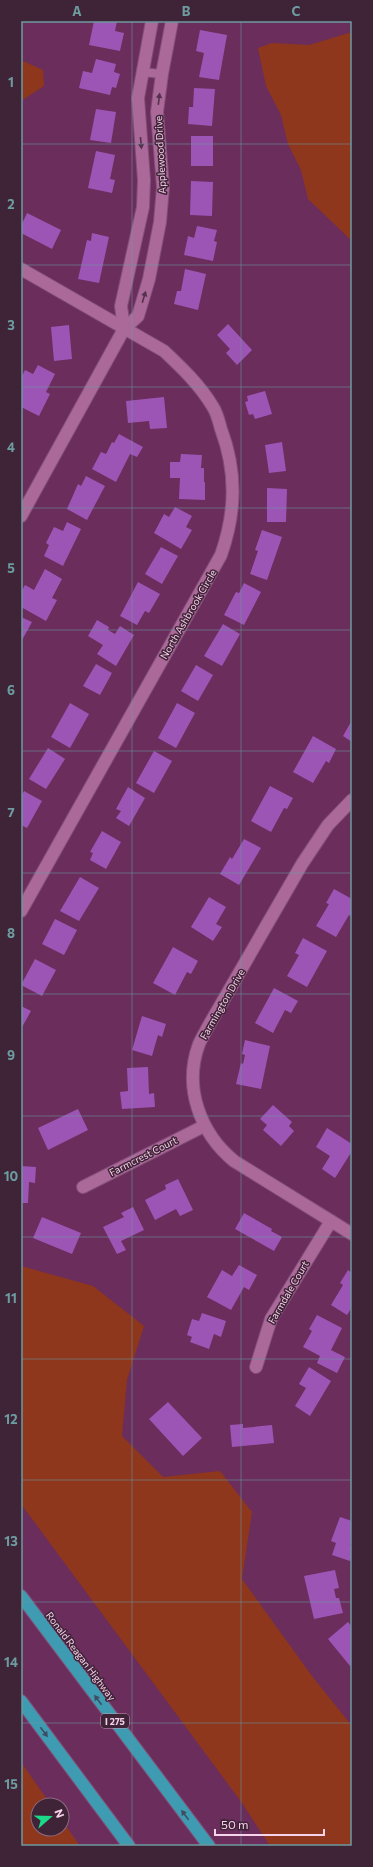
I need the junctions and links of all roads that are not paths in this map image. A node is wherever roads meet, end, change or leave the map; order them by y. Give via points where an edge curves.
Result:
1 (152, 21) edge
2 (172, 21) edge
3 (142, 72) junction
4 (162, 74) junction
5 (21, 268) edge
6 (124, 329) junction
7 (21, 516) edge
8 (352, 800) edge
9 (21, 911) edge
10 (204, 1126) junction
11 (83, 1187) dead end
12 (331, 1221) junction
13 (352, 1234) edge
14 (256, 1367) dead end
15 (21, 1596) edge
16 (21, 1701) edge
17 (129, 1846) edge
18 (209, 1846) edge

1 - 3 street, Applewood Drive
2 - 4 street, Applewood Drive
3 - 4 lane
3 -> 6 street, Applewood Drive via 138,98 144,180 143,206 121,306
6 -> 4 street, Applewood Drive via 138,316 149,279 160,222 163,187 157,112
5 - 6 street, North Ashbrook Circle
6 - 7 street, Applewood Drive
6 - 9 street, North Ashbrook Circle via 164,352 184,369 213,408 227,444 234,484 231,518 221,555 212,573
8 - 10 street, Farmington Drive via 328,825 302,864 199,1044 193,1075 194,1092
10 - 11 street, Farmcrest Court
10 - 12 street, Farmington Drive via 234,1161
12 - 13 street, Farmington Drive
12 - 14 street, Farmdale Court via 271,1319
18 -> 15 highway, Ronald Reagan Highway / I 275
16 -> 17 highway

